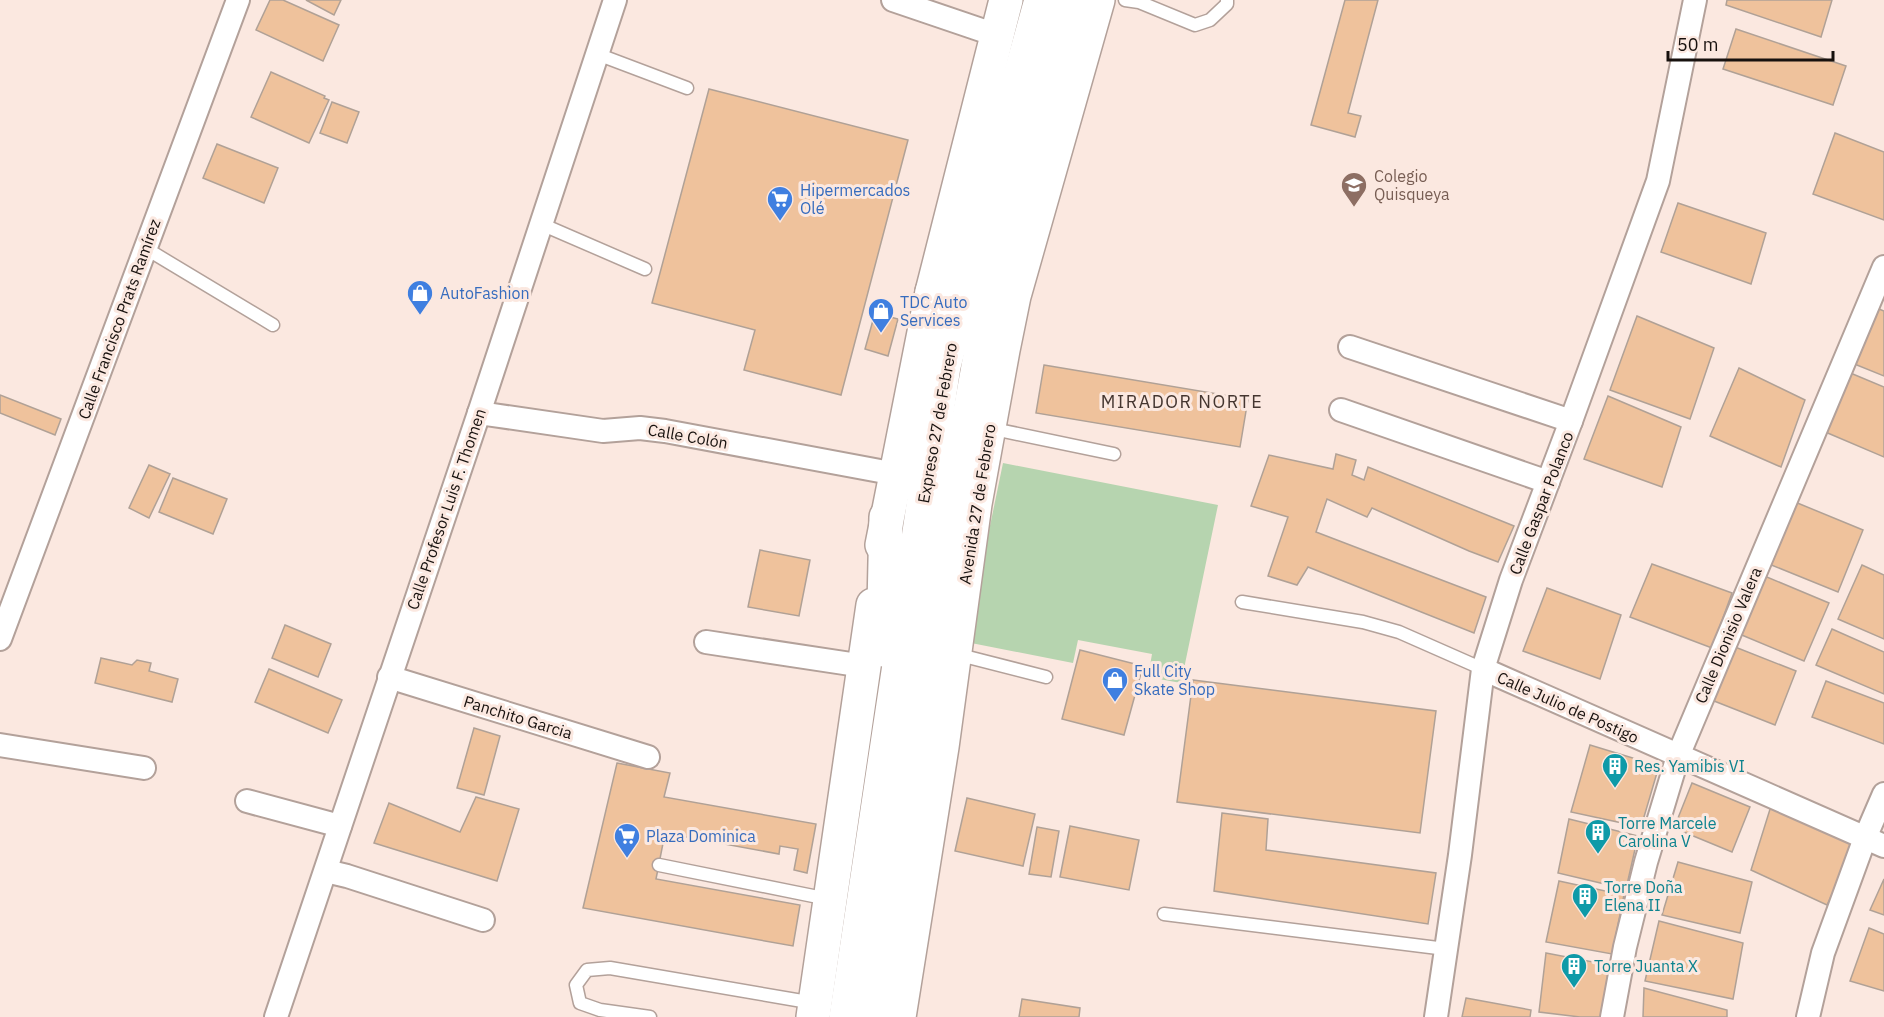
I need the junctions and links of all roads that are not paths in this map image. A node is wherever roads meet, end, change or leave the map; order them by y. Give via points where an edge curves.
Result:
1 (238, 0) edge
2 (615, 0) edge
3 (893, 0) edge
4 (1006, 0) edge
5 (1041, 0) edge
6 (1067, 0) edge
7 (1098, 0) edge
8 (1125, 0) edge
9 (1227, 0) edge
10 (1695, 0) edge
11 (996, 34) junction
12 (597, 54) junction
13 (687, 88) dead end
14 (1029, 88) junction
15 (541, 224) junction
16 (146, 248) junction
17 (1884, 267) edge
18 (645, 269) dead end
19 (932, 292) junction
20 (1014, 296) junction
21 (273, 325) dead end
22 (1350, 347) dead end
23 (1341, 410) dead end
24 (479, 413) junction
25 (1571, 421) junction
26 (988, 428) junction
27 (1114, 454) dead end
28 (896, 474) junction
29 (1548, 482) junction
30 (975, 504) junction
31 (886, 517) junction
32 (1242, 602) dead end
33 (0, 639) edge
34 (706, 642) dead end
35 (954, 654) junction
36 (864, 666) junction
37 (1483, 669) junction
38 (389, 677) junction
39 (1046, 677) dead end
40 (0, 745) edge
41 (1678, 756) junction
42 (651, 763) dead end
43 (144, 768) dead end
44 (895, 781) junction
45 (1884, 794) edge
46 (247, 801) dead end
47 (340, 826) junction
48 (1874, 842) edge
49 (659, 864) dead end
50 (326, 871) junction
51 (831, 899) junction
52 (1164, 914) dead end
53 (483, 920) dead end
54 (1446, 950) junction
55 (814, 1010) edge
56 (276, 1017) edge
57 (650, 1017) edge
58 (846, 1017) edge
59 (870, 1017) edge
60 (899, 1017) edge
61 (1436, 1017) edge
62 (1612, 1017) edge
63 (1808, 1017) edge

1 - 16 street, Calle Francisco Prats Ramírez
2 - 12 street, Calle Profesor Luis F. Thomen
3 - 11 street
4 - 11 main road
5 - 14 main road, Expreso 27 de Febrero
6 - 14 main road, Expreso 27 de Febrero
7 - 20 main road, Avenida 27 de Febrero
8 - 9 lane via 1195,25 1210,21
10 - 25 street, Calle Gaspar Polanco via 1658,181
11 - 19 main road
12 - 13 lane
12 - 15 street, Calle Profesor Luis F. Thomen
14 - 19 main road
14 - 20 main road
14 - 44 main road, Expreso 27 de Febrero via 949,527
15 - 18 lane
15 - 24 street, Calle Profesor Luis F. Thomen
16 - 21 lane
16 - 33 street, Calle Francisco Prats Ramírez
17 - 41 street, Calle Dionisio Valera
19 - 28 main road
20 - 26 main road, Avenida 27 de Febrero
22 - 25 street
23 - 29 street
24 - 28 street, Calle Colón via 603,431 657,430
24 - 38 street, Calle Profesor Luis F. Thomen
25 - 29 street, Calle Gaspar Polanco
26 - 27 lane
26 - 30 main road, Avenida 27 de Febrero
28 - 31 main road
29 - 37 street, Calle Gaspar Polanco
30 - 35 main road, Avenida 27 de Febrero
30 - 44 main road
31 - 36 main road
31 - 44 main road
32 - 37 lane via 1363,622 1399,632
34 - 36 street
35 - 39 lane
35 - 60 main road, Avenida 27 de Febrero
36 - 51 main road
37 - 41 street, Calle Julio de Postigo
37 - 54 street, Calle Gaspar Polanco
38 - 42 street, Panchito Garcia
38 - 47 street, Calle Profesor Luis F. Thomen
40 - 43 street
41 - 48 street, Calle Julio de Postigo
41 - 62 street, Calle Dionisio Valera via 1646,861
44 - 58 main road via 875,832
44 - 59 main road
45 - 48 street
46 - 47 street
47 - 50 street, Calle Profesor Luis F. Thomen
48 - 63 street via 1823,953
49 - 51 lane
50 - 53 street
50 - 56 street, Calle Profesor Luis F. Thomen
51 - 55 main road
52 - 54 lane
54 - 61 street, Calle Gaspar Polanco
55 - 57 lane via 610,968 587,970 576,985 580,1003

